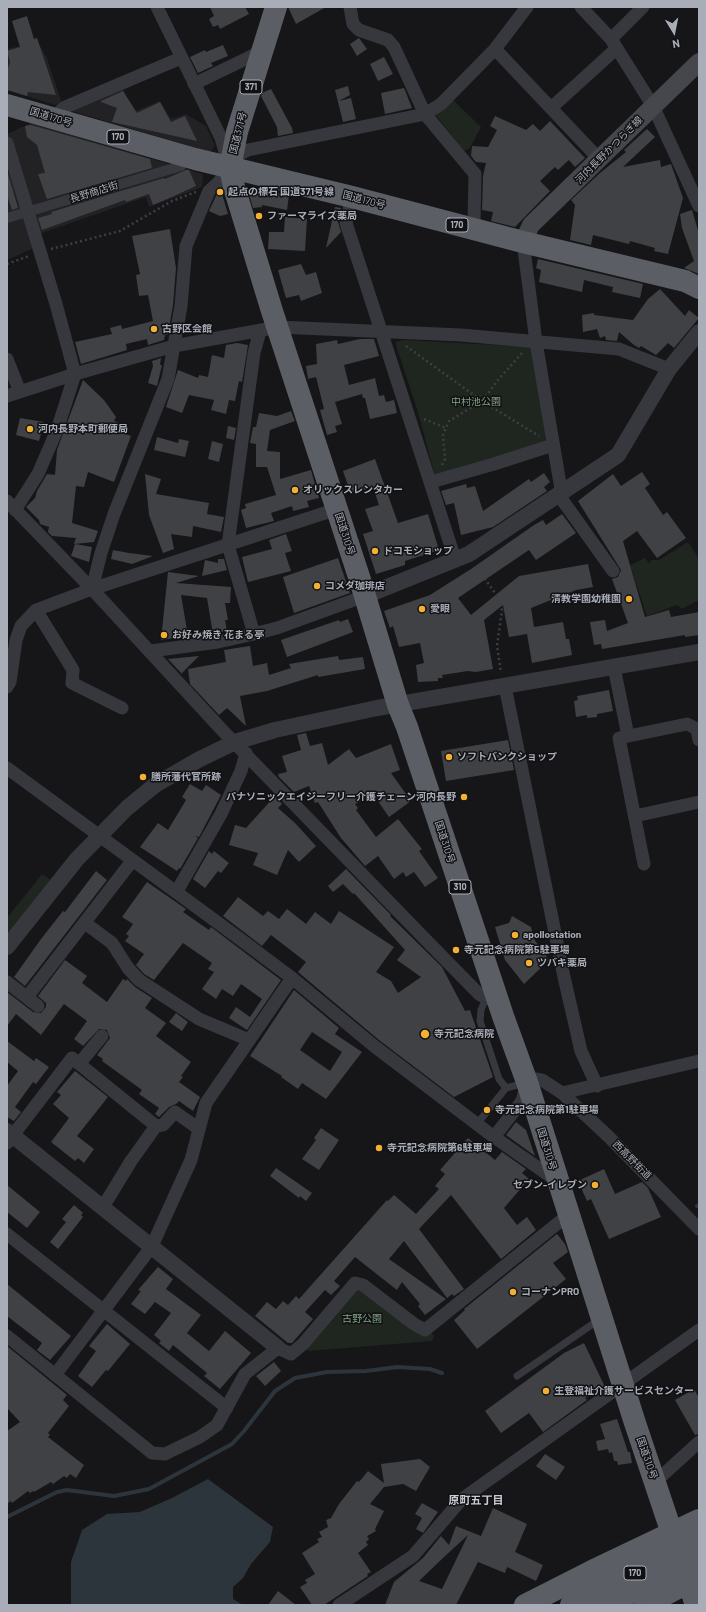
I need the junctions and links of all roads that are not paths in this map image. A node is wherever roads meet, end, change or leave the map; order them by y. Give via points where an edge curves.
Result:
1 (157, 7) edge
2 (276, 7) edge
3 (350, 7) edge
4 (527, 7) edge
5 (581, 7) edge
6 (643, 7) edge
7 (614, 44) junction
8 (495, 49) junction
9 (262, 51) junction
10 (181, 58) junction
11 (699, 62) edge
12 (194, 84) junction
13 (7, 104) edge
14 (653, 106) junction
15 (551, 108) junction
16 (425, 114) junction
17 (54, 118) junction
18 (7, 143) edge
19 (600, 160) junction
20 (188, 162) junction
21 (230, 168) junction
22 (352, 197) junction
23 (699, 206) edge
24 (29, 211) junction
25 (7, 218) edge
26 (475, 229) junction
27 (523, 242) junction
28 (699, 288) edge
29 (269, 329) junction
30 (699, 332) edge
31 (383, 333) junction
32 (536, 342) junction
33 (174, 346) junction
34 (7, 359) edge
35 (670, 368) junction
36 (75, 374) junction
37 (20, 392) junction
38 (7, 396) edge
39 (553, 445) junction
40 (433, 481) junction
41 (561, 492) junction
42 (11, 505) edge
43 (337, 509) junction
44 (228, 545) junction
45 (455, 559) junction
46 (613, 572) dead end
47 (92, 588) junction
48 (365, 596) junction
49 (36, 610) junction
50 (254, 634) junction
51 (151, 652) junction
52 (699, 652) edge
53 (614, 667) junction
54 (503, 680) junction
55 (7, 687) edge
56 (398, 705) junction
57 (122, 708) dead end
58 (628, 736) junction
59 (699, 740) edge
60 (241, 748) junction
61 (7, 768) edge
62 (699, 802) edge
63 (635, 816) junction
64 (100, 836) junction
65 (132, 861) junction
66 (644, 864) dead end
67 (177, 891) junction
68 (84, 923) junction
69 (7, 947) edge
70 (292, 978) junction
71 (7, 982) edge
72 (27, 997) junction
73 (492, 1000) junction
74 (38, 1006) dead end
75 (102, 1036) dead end
76 (249, 1040) junction
77 (699, 1061) edge
78 (79, 1064) junction
79 (527, 1082) junction
80 (597, 1086) junction
81 (506, 1088) junction
82 (562, 1093) junction
83 (477, 1124) junction
84 (156, 1126) junction
85 (199, 1129) junction
86 (9, 1137) edge
87 (494, 1137) junction
88 (557, 1181) junction
89 (103, 1207) junction
90 (568, 1215) junction
91 (699, 1229) edge
92 (7, 1234) edge
93 (152, 1246) junction
94 (104, 1310) junction
95 (602, 1318) junction
96 (699, 1330) edge
97 (7, 1336) edge
98 (278, 1348) junction
99 (55, 1375) junction
100 (517, 1376) dead end
101 (623, 1383) junction
102 (227, 1408) junction
103 (699, 1442) edge
104 (655, 1482) junction
105 (699, 1520) edge
106 (671, 1533) junction
107 (699, 1541) edge
108 (699, 1559) edge
109 (694, 1580) edge
110 (566, 1596) edge
111 (339, 1605) edge
112 (512, 1605) edge
113 (525, 1605) edge
114 (606, 1605) edge
115 (645, 1605) edge
116 (696, 1605) edge

1 - 10 street
2 - 9 highway, 国道371号 / 371
3 - 16 street via 353,24 359,30 388,40 394,47
4 - 8 street
5 - 7 street
6 - 7 street
7 - 14 street
7 - 15 street
8 - 15 street
8 - 16 street via 441,104
9 - 12 street
9 - 21 highway, 国道371号 / 371 via 237,132
10 - 12 street
10 - 17 street via 63,108
11 - 14 main road, 河内長野かつらぎ線
12 - 21 street via 221,138
13 - 17 highway, 国道170号 / 170
14 - 19 main road, 河内長野かつらぎ線
14 - 23 street
15 - 19 street
16 - 21 street via 248,150 240,154
16 - 26 street via 475,174
17 - 20 highway, 国道170号 / 170
18 - 24 street
19 - 27 main road, 河内長野かつらぎ線 via 531,226
20 - 21 highway, 国道170号 / 170
20 - 24 street, 長野商店街
21 - 22 highway, 国道170号 / 170
21 - 29 highway, 国道310号 / 310
21 - 33 street via 209,191 186,246 181,306
22 - 26 highway, 国道170号 / 170
22 - 31 street via 346,223
24 - 25 street, 長野商店街
24 - 36 street
26 - 27 highway, 国道170号 / 170
27 - 28 highway, 国道170号 / 170 via 685,281
27 - 32 street
29 - 31 street
29 - 33 street
29 - 43 highway, 国道310号 / 310
29 - 44 street via 254,353
30 - 35 street
31 - 32 street via 461,335
31 - 40 street
32 - 35 street via 619,349
32 - 39 street
33 - 36 street
33 - 47 street via 168,378 114,514
34 - 37 street
35 - 41 street via 618,455
36 - 37 street
36 - 42 street via 57,430 38,474
37 - 38 street
39 - 40 street
39 - 41 street
40 - 45 street
41 - 45 street via 469,554
41 - 46 street via 563,501
42 - 47 street
43 - 44 street
43 - 48 highway, 国道310号 / 310
44 - 47 street
44 - 50 street
45 - 48 street
47 - 49 street
47 - 51 street
48 - 50 street
48 - 56 highway, 国道310号 / 310
49 - 55 street via 21,626
49 - 57 street via 73,670 72,683
50 - 51 street
51 - 60 street
52 - 53 street
53 - 54 street
53 - 58 street
54 - 56 street
54 - 80 street via 581,1051
56 - 60 street via 275,730
56 - 73 highway, 国道310号 / 310
58 - 59 street via 687,724 697,729
58 - 63 street via 619,738
60 - 64 street via 198,760 155,785 127,808
60 - 67 street via 241,772 221,814
60 - 73 street via 479,994
61 - 64 street
62 - 63 street
63 - 66 street
64 - 65 street via 115,845
64 - 69 street via 77,859
65 - 67 street
65 - 68 street
67 - 70 street
68 - 72 street
68 - 76 street via 112,942 128,968 139,980 199,1019
70 - 76 street
70 - 83 street via 374,1046
71 - 72 street
72 - 74 street
73 - 79 highway, 国道310号 / 310
73 - 81 lane via 480,1016 481,1025 499,1079
75 - 78 street
76 - 85 street via 206,1103
77 - 80 street
78 - 84 street
78 - 86 street via 72,1058
79 - 81 lane
79 - 82 street, 西高野街道 via 542,1080
79 - 87 street via 522,1102
79 - 88 highway, 国道310号 / 310
80 - 82 street
81 - 83 lane
82 - 91 street, 西高野街道
83 - 87 street
84 - 85 street via 163,1125 176,1112
84 - 89 street
85 - 93 street via 191,1160
86 - 89 street
87 - 88 street
88 - 90 highway, 国道310号 / 310
89 - 93 street
90 - 95 highway, 国道310号 / 310
90 - 98 street via 425,1330 363,1285 355,1283 303,1344 291,1354
92 - 94 street
93 - 94 street
93 - 98 street
94 - 99 street
94 - 102 street
95 - 100 lane
95 - 101 highway, 国道310号 / 310
96 - 101 street
97 - 99 street
98 - 102 street via 245,1374
99 - 102 street via 152,1453 165,1454 200,1437 217,1425
101 - 104 highway, 国道310号 / 310
101 - 111 street via 462,1499 413,1556
103 - 104 street
104 - 106 highway, 国道310号 / 310
105 - 106 highway
106 - 109 highway, 国道310号 / 310
106 - 110 highway
107 - 110 highway, 170, bridge
108 - 114 highway, 170, bridge
109 - 115 highway
109 - 116 highway, 国道310号 / 310
110 - 112 street
110 - 113 highway

